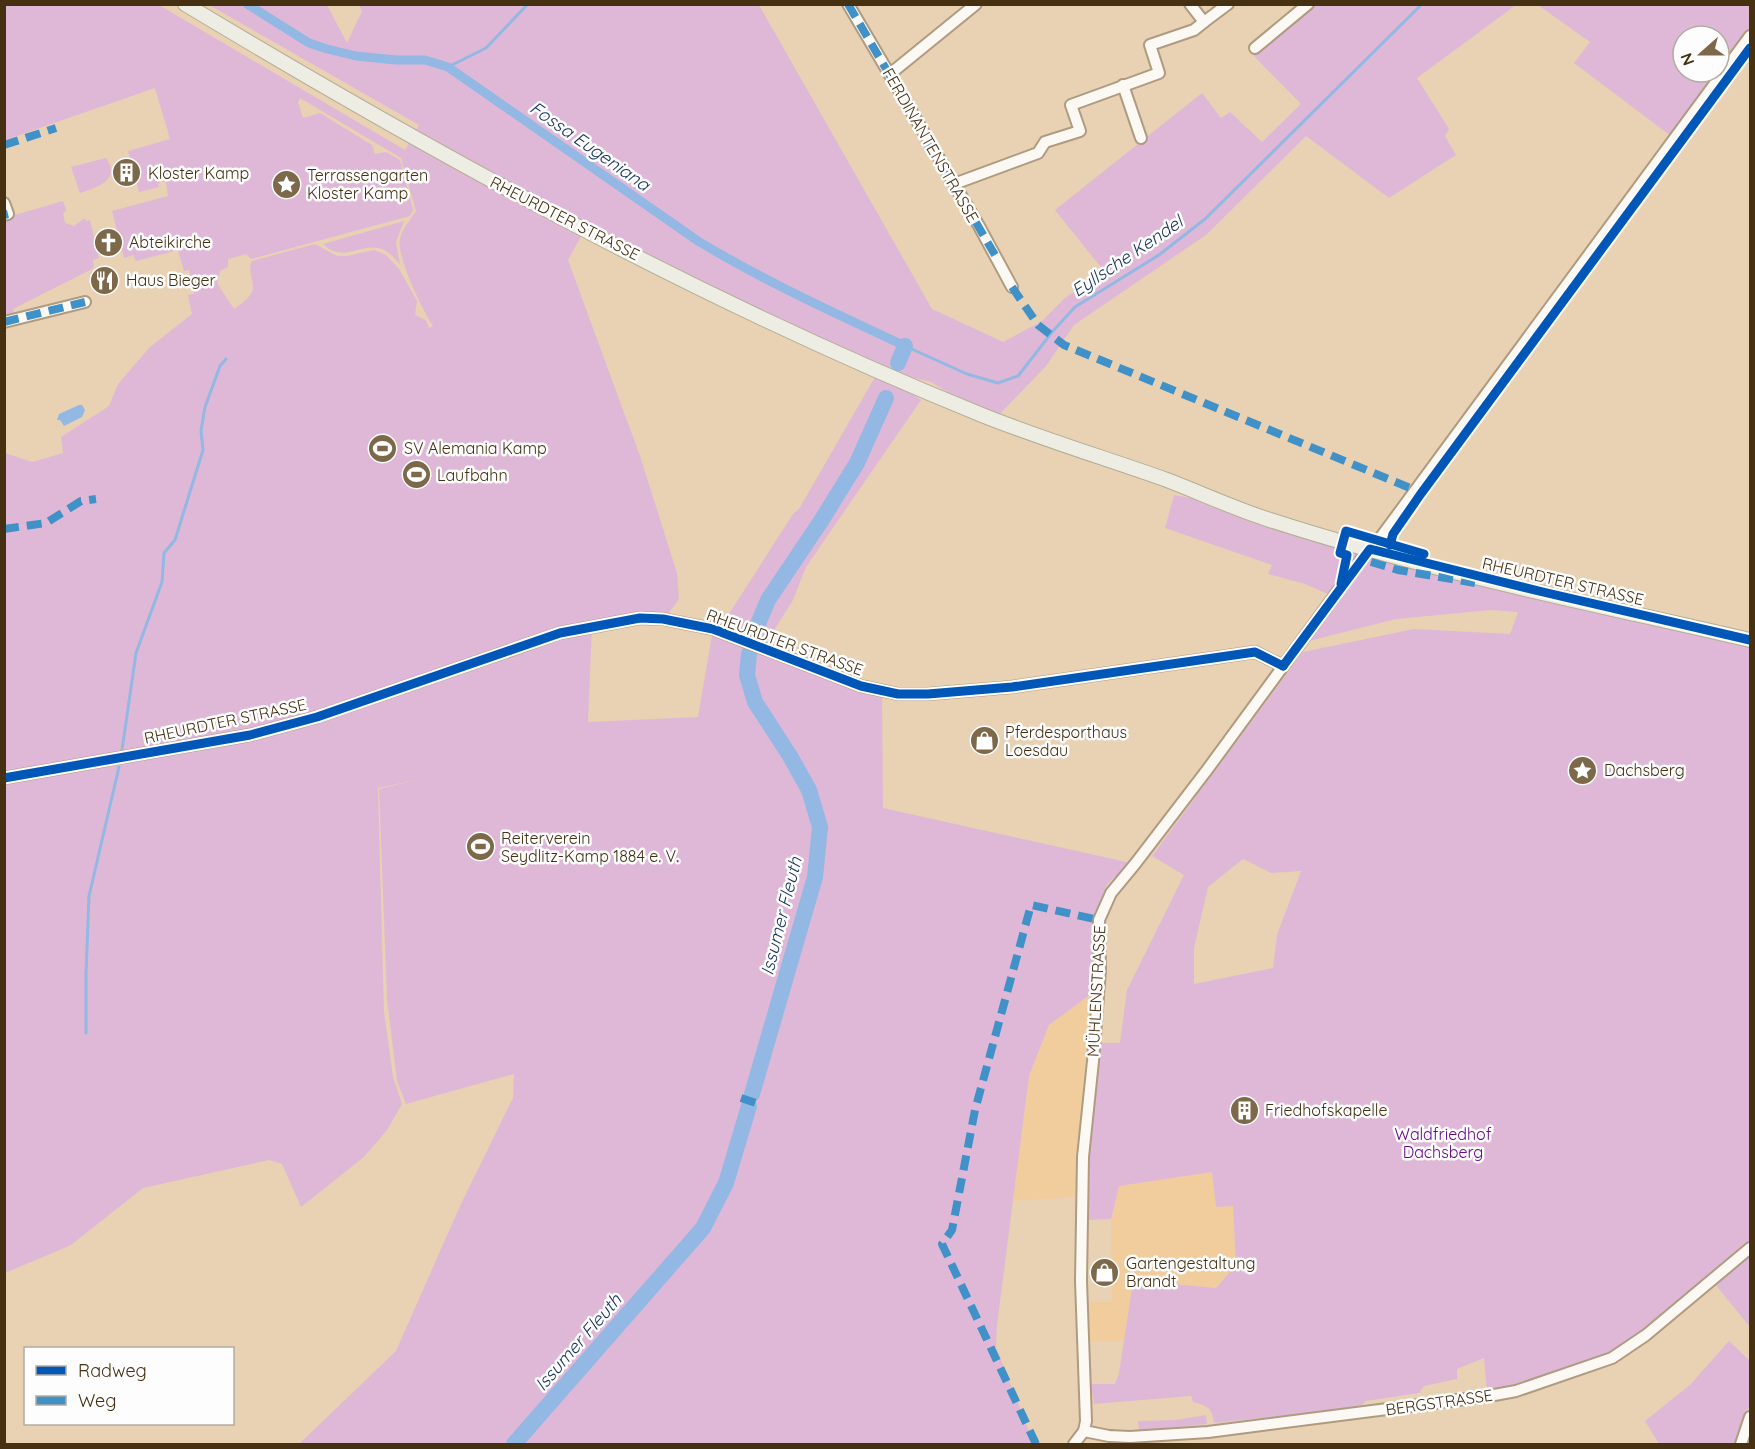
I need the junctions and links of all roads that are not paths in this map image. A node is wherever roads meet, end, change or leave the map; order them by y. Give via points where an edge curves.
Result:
1 (185, 4) edge
2 (848, 4) edge
3 (976, 4) edge
4 (1190, 4) edge
5 (1228, 4) edge
6 (1308, 4) edge
7 (1204, 22) junction
8 (1750, 36) edge
9 (1255, 48) dead end
10 (890, 74) junction
11 (1123, 85) junction
12 (1141, 138) dead end
13 (954, 184) junction
14 (1012, 287) dead end
15 (85, 302) dead end
16 (4, 322) edge
17 (1370, 549) junction
18 (1750, 640) edge
19 (1283, 666) junction
20 (4, 778) edge
21 (1750, 1248) edge
22 (1750, 1417) edge
23 (1084, 1431) junction
24 (1074, 1444) edge
25 (1741, 1444) edge

1 - 17 main road, RHEURDTER STRASSE via 514,193 765,319 992,418 1252,514
2 - 10 street, FERDINANTENSTRASSE
3 - 10 street
4 - 7 street
5 - 7 street
6 - 9 street
7 - 11 street via 1194,30 1150,45 1159,73
8 - 17 street, MÜHLENSTRASSE
10 - 13 street, FERDINANTENSTRASSE
11 - 12 street
11 - 13 street via 1071,105 1080,131 1045,142 1038,153
13 - 14 street, FERDINANTENSTRASSE
15 - 16 street
17 - 18 main road, RHEURDTER STRASSE
17 - 19 street, MÜHLENSTRASSE
19 - 20 street, RHEURDTER STRASSE via 1255,652 1012,687 898,694 861,686 713,629 640,618 560,633 317,717 250,735
19 - 23 street, MÜHLENSTRASSE via 1110,893 1099,920 1099,981 1083,1157 1087,1405
21 - 23 street, BERGSTRASSE via 1623,1352 1516,1390 1208,1432 1130,1437
22 - 25 street
23 - 24 street

